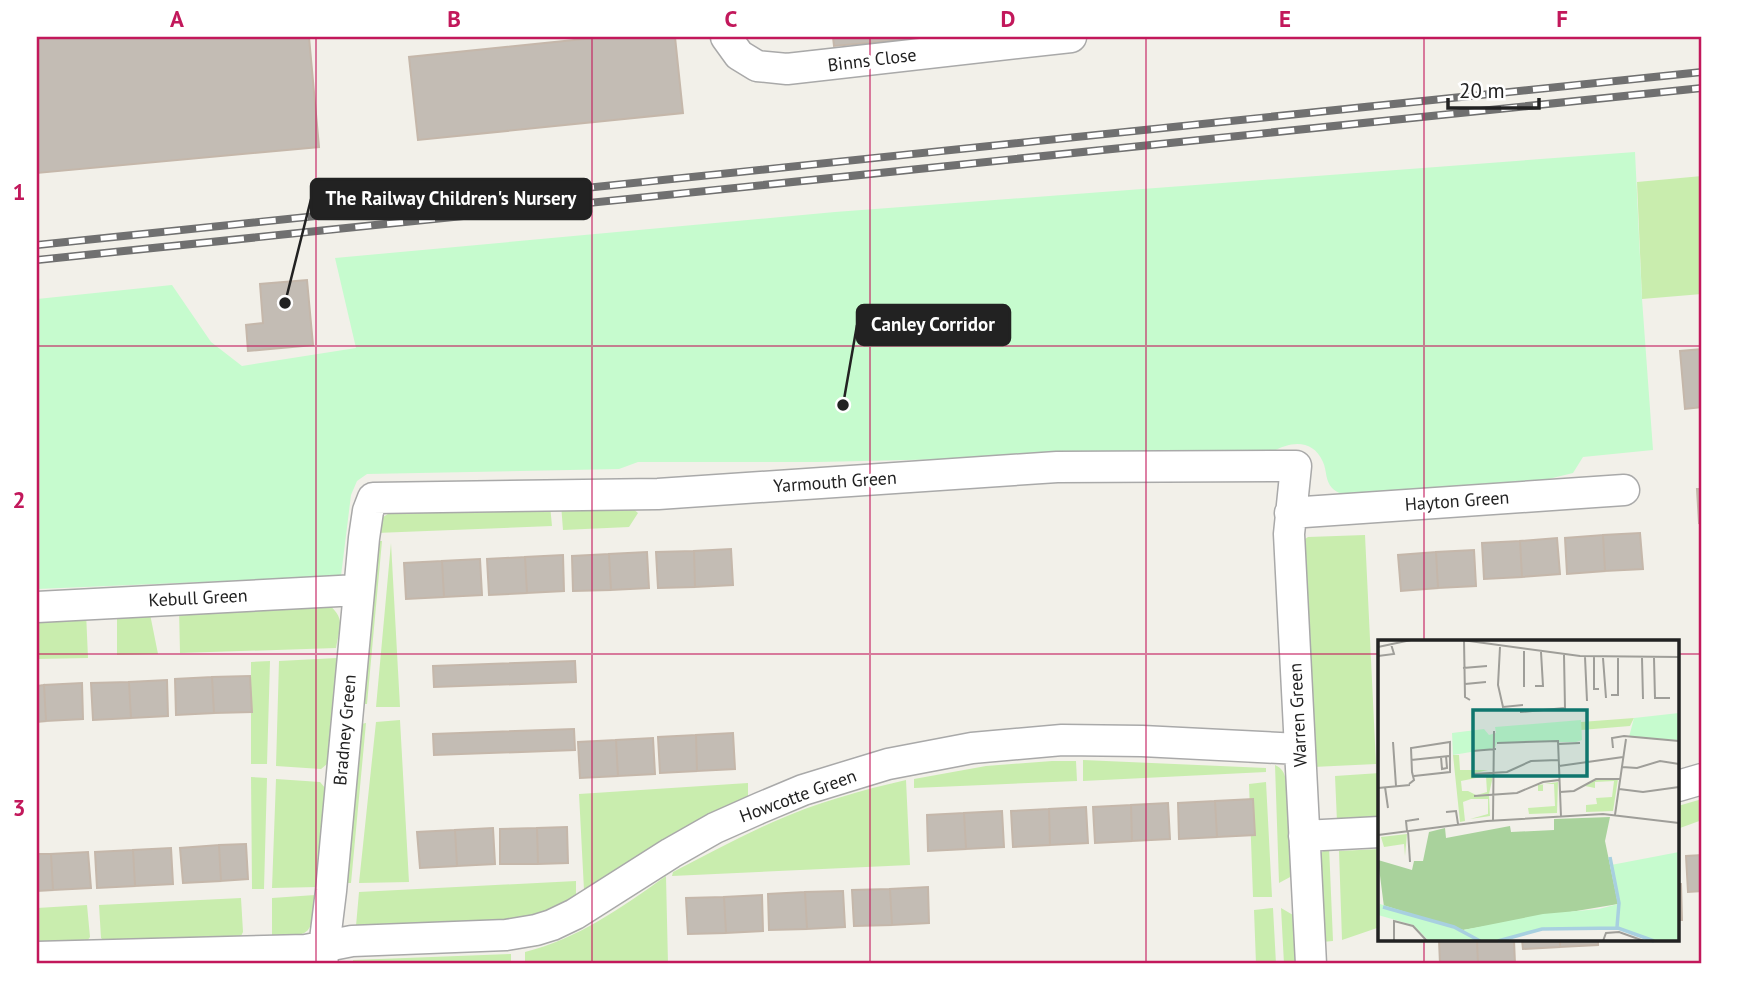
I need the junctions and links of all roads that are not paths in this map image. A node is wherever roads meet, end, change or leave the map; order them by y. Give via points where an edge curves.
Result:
1 (726, 37) edge
2 (1072, 37) edge
3 (1296, 466) joint
4 (1624, 490) dead end
5 (373, 498) joint
6 (1290, 513) junction
7 (358, 590) junction
8 (37, 607) edge
9 (1299, 749) junction
10 (1702, 779) edge
11 (1680, 785) edge
12 (1378, 832) edge
13 (1304, 836) junction
14 (323, 956) edge
15 (37, 957) edge
16 (1311, 964) edge

1 - 2 street, Binns Close via 739,55 757,66 787,69
3 - 5 street, Yarmouth Green via 1057,467 658,494
3 - 6 street, Warren Green
4 - 6 street, Hayton Green
5 - 7 street, Bradney Green
6 - 9 street, Warren Green
7 - 8 street, Kebull Green
7 - 14 street, Bradney Green
9 - 13 street, Warren Green
9 - 14 street, Howcotte Green via 1062,740 927,756 803,790 715,828 552,925 506,935 335,943
10 - 11 street
12 - 13 street
13 - 16 street, Warren Green
14 - 15 street, Howcotte Green via 306,950

